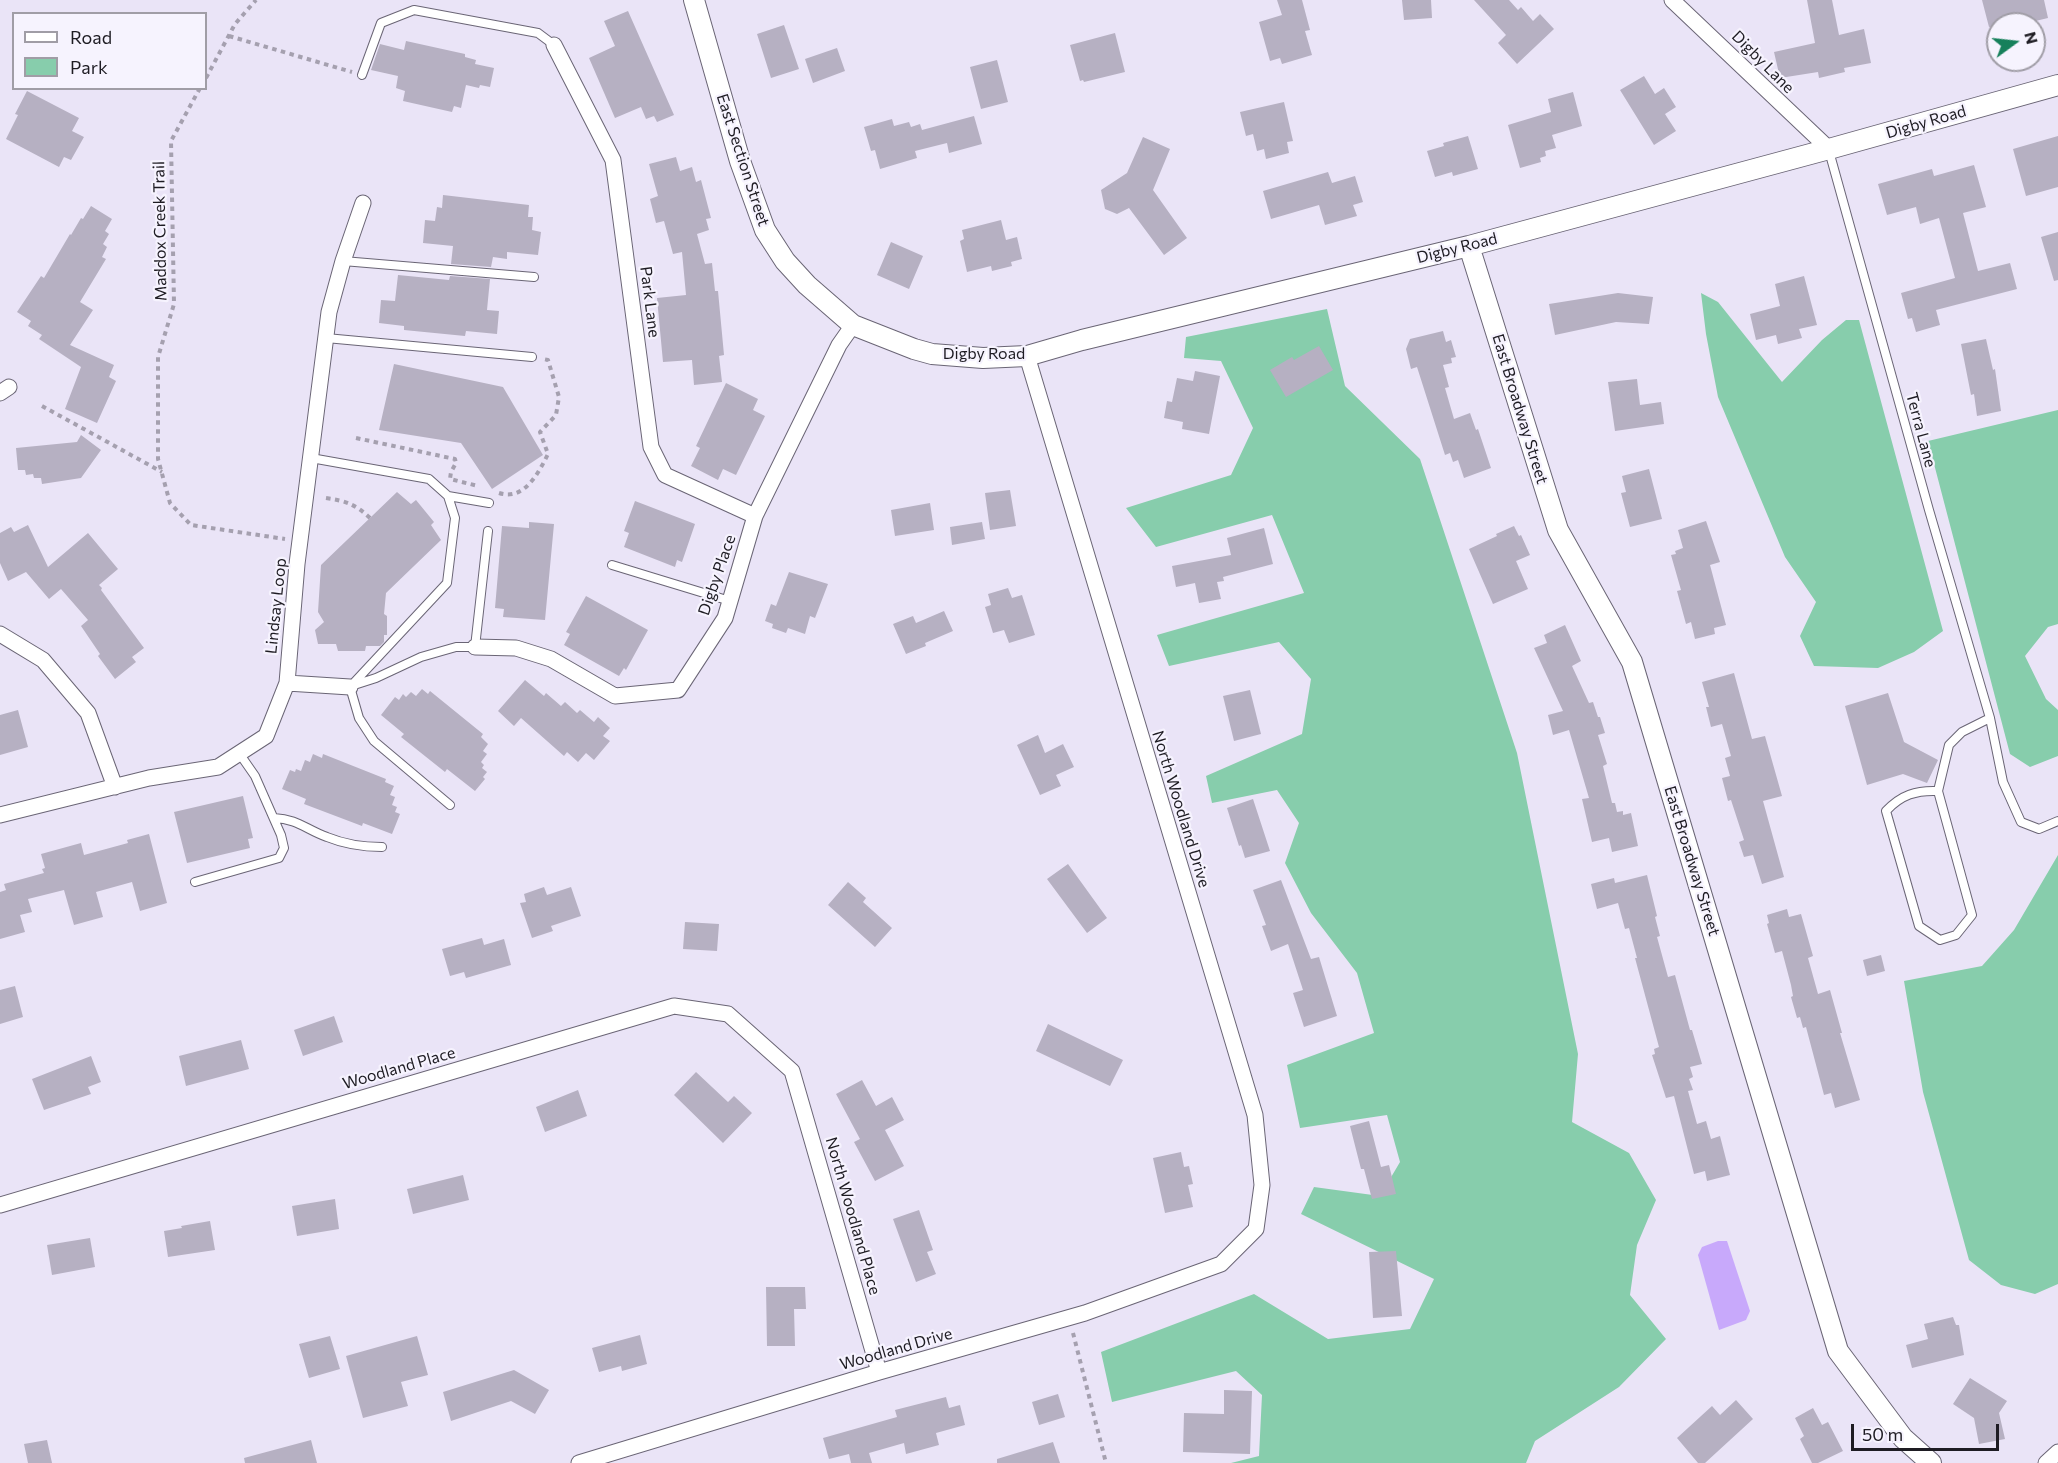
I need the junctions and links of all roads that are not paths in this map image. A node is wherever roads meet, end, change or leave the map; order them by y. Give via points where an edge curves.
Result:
1 (694, 0) edge
2 (1672, 0) edge
3 (554, 45) joint
4 (362, 75) road end
5 (2058, 85) edge
6 (1829, 149) junction
7 (363, 203) dead end
8 (1469, 246) junction
9 (343, 261) junction
10 (534, 277) dead end
11 (853, 325) junction
12 (326, 338) junction
13 (1027, 356) junction
14 (532, 357) road end
15 (311, 458) junction
16 (448, 496) junction
17 (489, 503) dead end
18 (755, 516) junction
19 (488, 531) dead end
20 (612, 565) dead end
21 (730, 601) junction
22 (0, 634) edge
23 (475, 647) junction
24 (287, 682) junction
25 (350, 687) junction
26 (1990, 718) junction
27 (239, 753) junction
28 (115, 787) junction
29 (1938, 791) junction
30 (450, 805) dead end
31 (0, 815) edge
32 (274, 819) junction
33 (2058, 821) edge
34 (382, 847) dead end
35 (195, 882) dead end
36 (792, 1071) joint
37 (0, 1204) edge
38 (1221, 1264) joint
39 (879, 1372) junction
40 (2058, 1452) edge
41 (579, 1463) edge
42 (1931, 1463) edge
43 (2046, 1463) edge

1 - 11 street, East Section Street via 740,161 765,230 807,285
2 - 6 street, Digby Lane
3 - 4 lane via 538,33 414,10 381,23
3 - 18 street, Park Lane via 613,160 651,447 666,475
5 - 6 street, Digby Road
6 - 8 street, Digby Road
6 - 26 lane, Terra Lane
7 - 9 street, Lindsay Loop
8 - 13 street, Digby Road
8 - 42 street, East Broadway Street via 1558,530 1632,662 1838,1350 1903,1438
9 - 10 lane
9 - 12 street, Lindsay Loop
11 - 13 street, Digby Road via 932,354
11 - 18 street, Digby Place via 839,345
12 - 14 lane
12 - 15 street, Lindsay Loop
13 - 38 street, North Woodland Drive via 1255,1115 1263,1185 1256,1228
15 - 16 lane via 429,479
15 - 24 street, Lindsay Loop
16 - 17 lane
16 - 25 lane via 455,518 447,583
18 - 21 street, Digby Place
19 - 23 lane
20 - 21 lane
21 - 23 street, Digby Place via 725,618 678,690 615,696 551,659 516,648
22 - 28 street via 43,660 88,713
23 - 25 lane, Digby Place via 456,647 421,657
24 - 25 street, Digby Place
24 - 27 street, Lindsay Loop via 266,736
25 - 30 lane via 359,717 374,741
26 - 29 lane via 1962,732 1949,745
26 - 33 lane, Terra Lane via 2003,782 2020,822 2039,829
27 - 28 street, Lindsay Loop via 218,767
27 - 32 lane via 255,776
28 - 31 street, Lindsay Loop
29 - 29 lane via 1907,794 1886,811 1919,926 1940,940 1956,935 1972,915
32 - 34 lane via 289,819 327,838 363,847
32 - 35 lane via 284,848 279,858
36 - 37 street, Woodland Place via 728,1014 674,1006
36 - 39 street, North Woodland Place
38 - 39 street, Woodland Drive via 1069,1318
39 - 41 street, Woodland Drive
40 - 43 street

